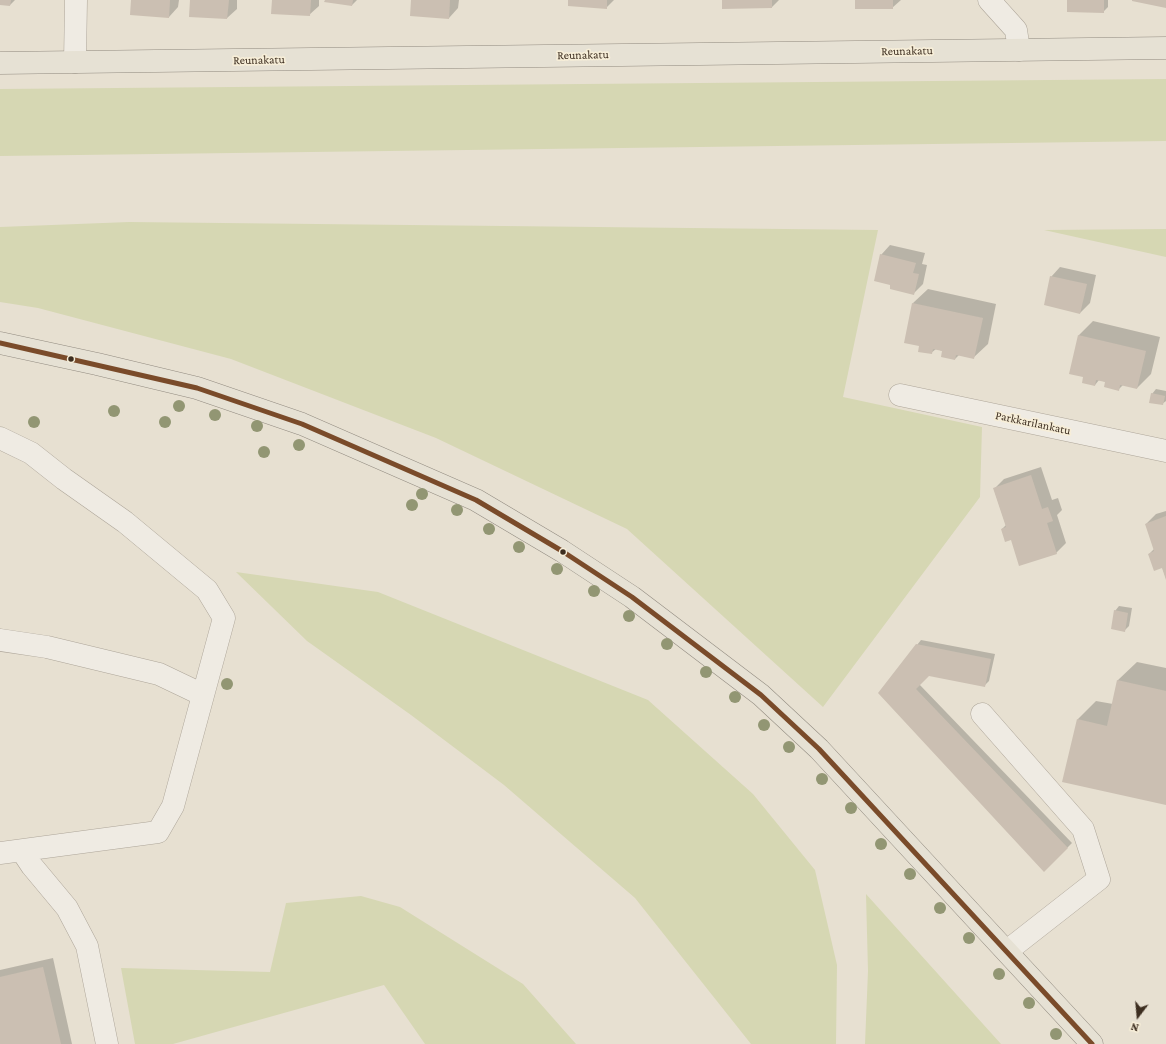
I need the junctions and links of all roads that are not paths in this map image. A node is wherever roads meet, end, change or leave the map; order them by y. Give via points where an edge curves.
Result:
1 (76, 0) edge
2 (989, 0) edge
3 (1166, 48) edge
4 (1019, 50) junction
5 (75, 62) junction
6 (0, 63) edge
7 (0, 343) edge
8 (900, 395) dead end
9 (0, 438) edge
10 (1166, 451) edge
11 (0, 640) edge
12 (203, 695) junction
13 (982, 714) dead end
14 (22, 851) junction
15 (0, 853) edge
16 (1007, 951) junction
17 (107, 1044) edge
18 (1092, 1044) edge

1 - 5 street
2 - 4 street via 1016,30
3 - 4 main road, Reunakatu
4 - 5 main road, Reunakatu
5 - 6 main road, Reunakatu
7 - 16 main road via 197,388 302,424 476,500 562,551 632,597 761,695 819,749
8 - 10 street, Parkkarilankatu
9 - 12 street via 31,453 125,522 208,590 224,618
11 - 12 street via 47,647 158,674
12 - 14 street via 173,806 158,832
13 - 16 street via 1083,829 1099,879
14 - 15 street
14 - 17 street via 67,908 87,946
16 - 18 main road

